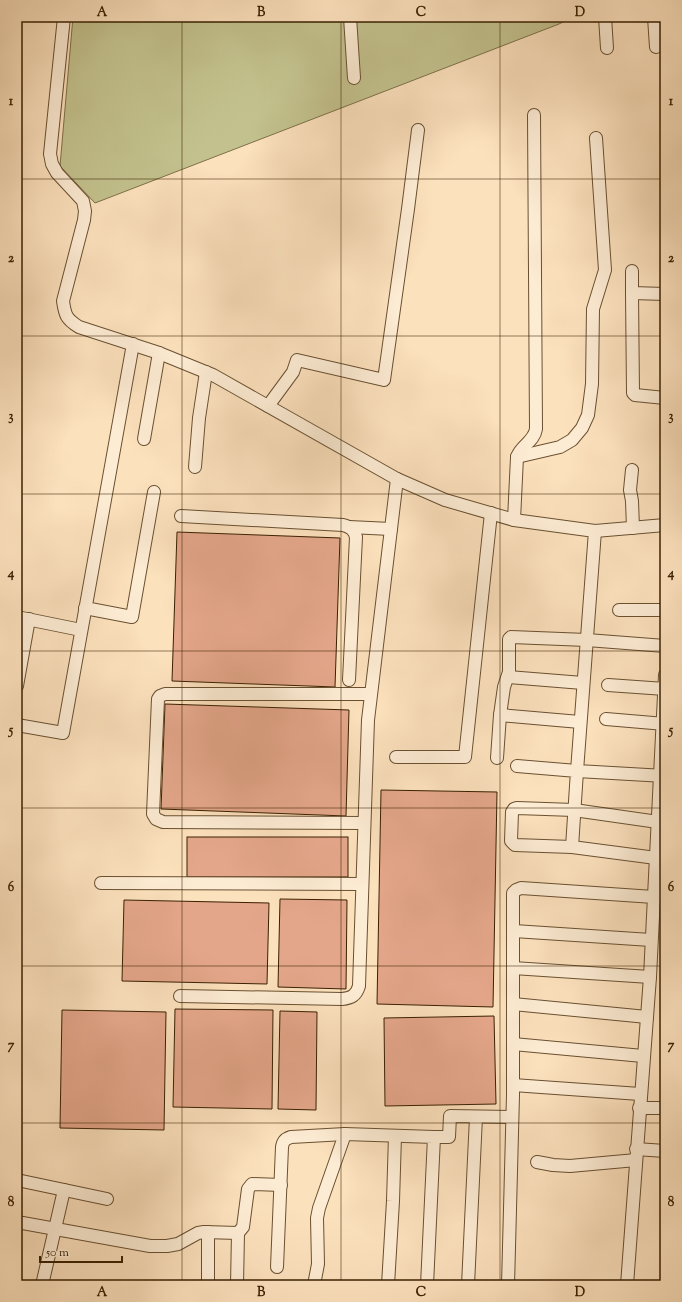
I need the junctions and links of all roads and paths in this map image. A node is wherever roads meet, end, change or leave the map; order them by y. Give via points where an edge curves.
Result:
1 (64, 17) edge
2 (350, 17) edge
3 (605, 17) edge
4 (654, 17) edge
5 (656, 47) dead end
6 (607, 48) dead end
7 (354, 78) dead end
8 (534, 115) dead end
9 (418, 130) dead end
10 (596, 138) dead end
11 (632, 271) dead end
12 (632, 293) junction
13 (665, 294) edge
14 (133, 344) junction
15 (159, 353) junction
16 (206, 372) junction
17 (665, 398) edge
18 (268, 406) junction
19 (144, 439) dead end
20 (517, 457) junction
21 (195, 467) dead end
22 (632, 470) dead end
23 (397, 479) junction
24 (154, 492) dead end
25 (491, 513) junction
26 (181, 516) dead end
27 (514, 520) junction
28 (665, 525) edge
29 (349, 527) junction
30 (633, 528) junction
31 (391, 529) junction
32 (595, 531) junction
33 (85, 608) junction
34 (618, 610) dead end
35 (665, 610) edge
36 (17, 617) edge
37 (29, 619) junction
38 (82, 630) junction
39 (587, 640) junction
40 (665, 646) edge
41 (665, 675) edge
42 (508, 677) junction
43 (349, 680) dead end
44 (583, 683) junction
45 (608, 685) dead end
46 (17, 686) edge
47 (665, 689) edge
48 (370, 694) junction
49 (500, 715) junction
50 (606, 719) dead end
51 (580, 722) junction
52 (664, 724) edge
53 (17, 725) edge
54 (396, 756) dead end
55 (497, 758) dead end
56 (517, 766) dead end
57 (577, 771) junction
58 (663, 776) edge
59 (574, 810) junction
60 (658, 822) junction
61 (364, 823) junction
62 (572, 847) junction
63 (656, 858) junction
64 (101, 883) dead end
65 (362, 884) junction
66 (654, 897) junction
67 (514, 931) junction
68 (651, 940) junction
69 (513, 968) junction
70 (650, 977) junction
71 (180, 996) dead end
72 (513, 1004) junction
73 (647, 1017) junction
74 (513, 1044) junction
75 (643, 1056) junction
76 (513, 1085) junction
77 (640, 1094) junction
78 (639, 1108) junction
79 (665, 1108) edge
80 (476, 1117) junction
81 (512, 1117) junction
82 (345, 1134) junction
83 (395, 1136) junction
84 (434, 1137) junction
85 (665, 1151) edge
86 (636, 1154) junction
87 (537, 1162) dead end
88 (17, 1180) edge
89 (281, 1185) junction
90 (64, 1190) junction
91 (106, 1199) dead end
92 (17, 1222) edge
93 (56, 1229) junction
94 (208, 1232) junction
95 (238, 1233) junction
96 (277, 1267) dead end
97 (42, 1285) edge
98 (208, 1285) edge
99 (237, 1285) edge
100 (314, 1285) edge
101 (388, 1285) edge
102 (428, 1285) edge
103 (468, 1285) edge
104 (508, 1285) edge
105 (627, 1285) edge

1 - 14 street via 50,154 52,164 83,201 85,211 63,301 65,312 70,321 79,327
2 - 7 street
3 - 6 street
4 - 5 street
8 - 20 street via 536,429 533,439 521,449
9 - 18 street via 384,380 296,360 293,372
10 - 20 street via 604,270 593,309 592,384 588,415 572,440 560,447
11 - 12 street
12 - 13 street
12 - 17 street via 633,393
14 - 15 street
14 - 33 street
15 - 16 street
15 - 19 street
16 - 18 street
16 - 21 street
18 - 23 street
20 - 27 street
22 - 30 street via 630,490
23 - 25 street via 445,500
23 - 31 street
24 - 33 street via 132,617
25 - 27 street
25 - 54 street via 465,757
26 - 29 street
27 - 32 street
28 - 30 street
29 - 31 street
29 - 43 street via 354,530 356,537
30 - 32 street
31 - 48 street
32 - 39 street
33 - 38 street
34 - 35 street
36 - 37 street
37 - 38 street
37 - 46 street
38 - 53 street via 63,733
39 - 40 street
39 - 42 street via 511,637
39 - 44 street
41 - 47 street
42 - 44 street
42 - 49 street
44 - 51 street
45 - 47 street
47 - 52 street
48 - 61 street
48 - 61 street via 165,694 158,699 157,706 153,814 156,819 163,822
49 - 51 street
49 - 55 street
50 - 52 street
51 - 57 street
52 - 58 street
56 - 57 street
57 - 58 street
57 - 59 street
58 - 60 street
59 - 60 street
59 - 62 street
59 - 62 street via 517,808 512,812 513,844
60 - 63 street
61 - 65 street
62 - 63 street
63 - 66 street
64 - 65 street
65 - 71 street via 359,986 354,996 342,999
66 - 67 street via 521,888 513,893
66 - 68 street
67 - 68 street
67 - 69 street
68 - 70 street
69 - 70 street
69 - 72 street
70 - 73 street
72 - 73 street
72 - 74 street
73 - 75 street
74 - 75 street
74 - 76 street
75 - 77 street
76 - 77 street
76 - 81 street
77 - 78 street
78 - 79 street
78 - 86 street
80 - 81 street
80 - 84 street via 450,1116 450,1137
80 - 103 street
81 - 104 street
82 - 83 street
82 - 89 street via 286,1139 282,1147
82 - 100 street via 319,1208 318,1264
83 - 84 street
83 - 101 street
84 - 102 street
85 - 86 street
86 - 87 street via 570,1166
86 - 105 street
88 - 90 street
89 - 95 street via 252,1184 248,1188 243,1227
89 - 96 street
90 - 91 street
90 - 93 street
92 - 93 street
93 - 94 street via 133,1244 167,1246 178,1244 198,1233
93 - 97 street
94 - 95 street
94 - 98 street
95 - 99 street

